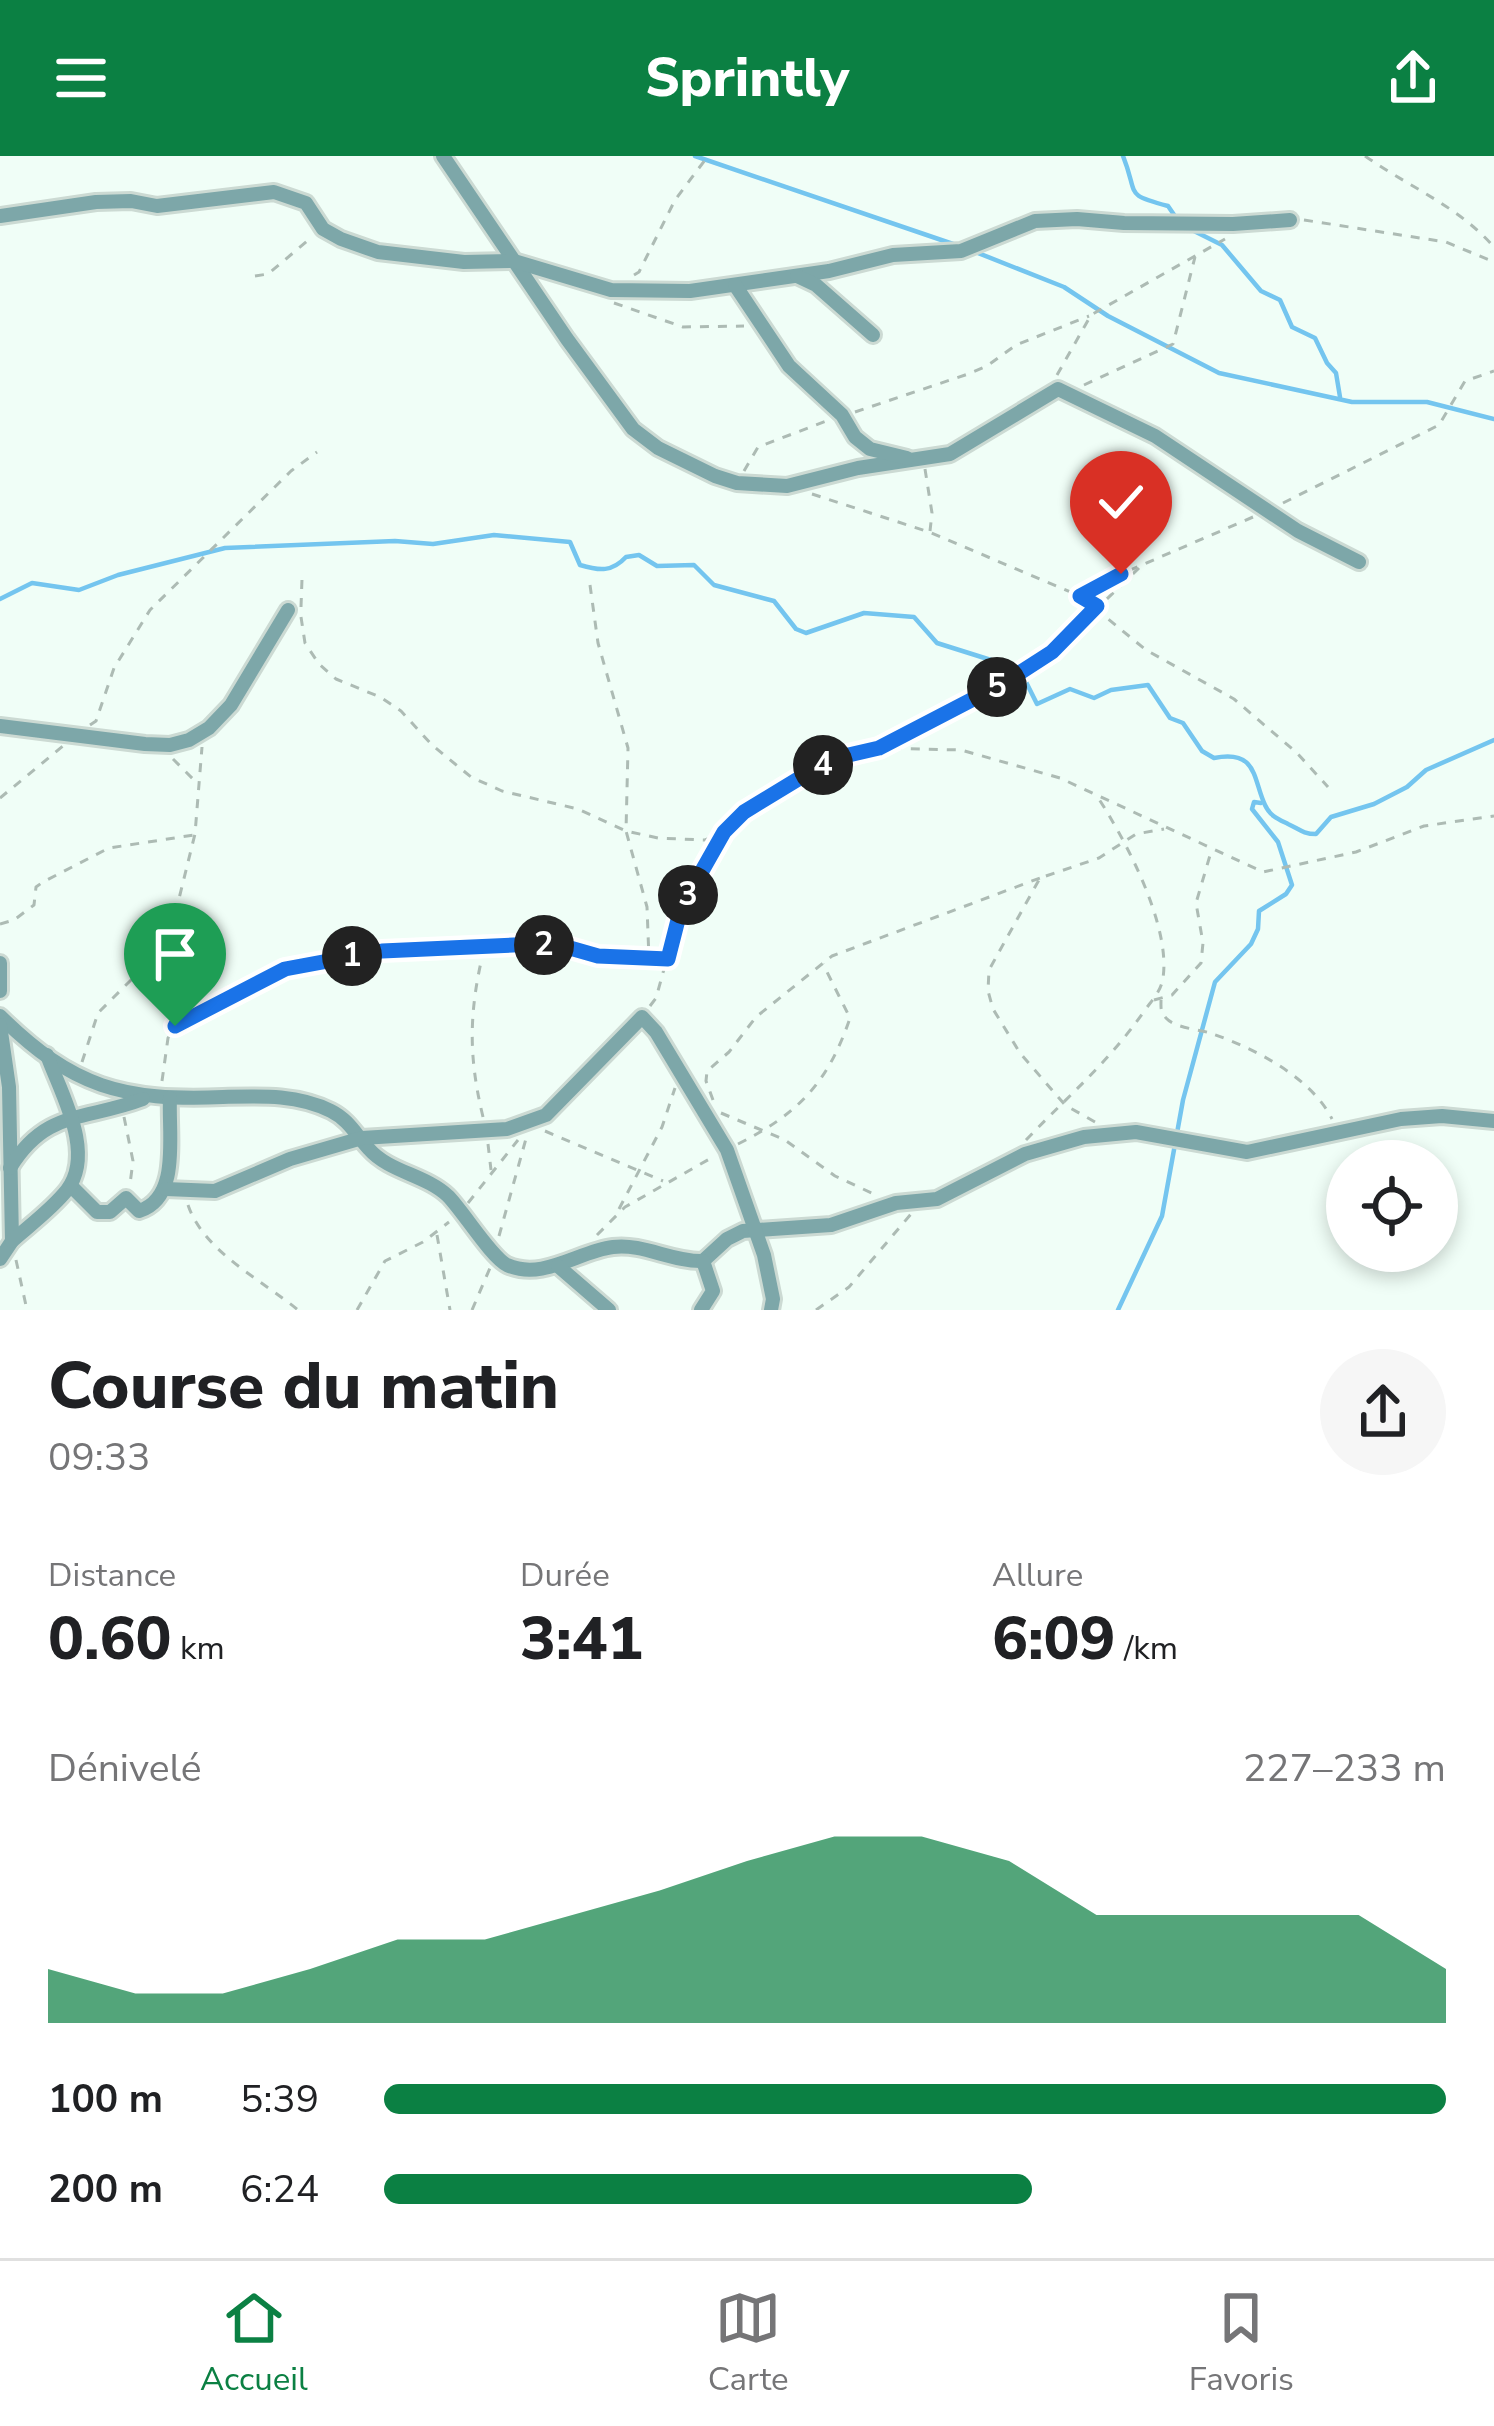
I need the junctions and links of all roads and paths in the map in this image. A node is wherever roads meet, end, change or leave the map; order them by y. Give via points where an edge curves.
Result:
1 (443, 156) edge
2 (708, 156) edge
3 (1365, 156) edge
4 (0, 216) edge
5 (1290, 220) joint
6 (323, 229) junction
7 (1228, 237) dead end
8 (1494, 247) edge
9 (1196, 255) junction
10 (514, 260) junction
11 (1494, 262) edge
12 (255, 276) dead end
13 (797, 276) junction
14 (735, 285) junction
15 (611, 296) junction
16 (1091, 315) junction
17 (758, 324) junction
18 (873, 335) dead end
19 (1494, 371) edge
20 (1067, 392) junction
21 (1047, 394) junction
22 (842, 415) junction
23 (317, 452) dead end
24 (924, 460) junction
25 (737, 483) junction
26 (787, 486) junction
27 (1268, 511) junction
28 (929, 532) junction
29 (1359, 562) dead end
30 (1140, 566) junction
31 (302, 579) dead end
32 (590, 585) dead end
33 (1080, 596) junction
34 (1097, 606) junction
35 (288, 610) dead end
36 (0, 725) edge
37 (209, 728) junction
38 (75, 736) junction
39 (145, 744) junction
40 (879, 748) junction
41 (197, 783) junction
42 (1328, 787) dead end
43 (1096, 795) junction
44 (0, 798) edge
45 (1494, 816) edge
46 (1167, 829) junction
47 (626, 831) junction
48 (724, 832) junction
49 (195, 834) junction
50 (1126, 841) junction
51 (1211, 850) junction
52 (1040, 878) junction
53 (0, 924) edge
54 (484, 948) junction
55 (649, 959) junction
56 (668, 959) junction
57 (0, 963) edge
58 (822, 963) junction
59 (0, 991) edge
60 (1152, 1000) junction
61 (1161, 1000) junction
62 (0, 1016) edge
63 (642, 1017) junction
64 (0, 1025) edge
65 (46, 1055) junction
66 (71, 1072) junction
67 (680, 1076) junction
68 (159, 1098) junction
69 (1065, 1105) junction
70 (121, 1107) junction
71 (718, 1112) junction
72 (72, 1118) junction
73 (1494, 1121) edge
74 (527, 1128) junction
75 (487, 1130) junction
76 (764, 1131) junction
77 (1339, 1133) junction
78 (1118, 1134) junction
79 (362, 1138) junction
80 (1026, 1140) dead end
81 (725, 1146) junction
82 (10, 1168) junction
83 (637, 1168) junction
84 (491, 1170) dead end
85 (664, 1181) junction
86 (71, 1186) junction
87 (166, 1189) junction
88 (184, 1192) junction
89 (126, 1198) junction
90 (922, 1202) junction
91 (896, 1203) junction
92 (616, 1215) junction
93 (754, 1228) junction
94 (436, 1231) dead end
95 (11, 1241) junction
96 (618, 1246) junction
97 (494, 1251) junction
98 (0, 1258) edge
99 (576, 1259) junction
100 (703, 1261) junction
101 (558, 1266) junction
102 (27, 1310) edge
103 (298, 1310) edge
104 (450, 1310) edge
105 (472, 1310) edge
106 (609, 1310) edge
107 (701, 1310) edge
108 (770, 1310) edge
109 (816, 1310) edge

1 - 10 street
2 - 15 path via 639,272
3 - 8 path via 1445,203
4 - 6 street via 274,192 306,203
5 - 11 path via 1446,242
5 - 13 street via 1035,221 961,250
6 - 10 street via 378,252
6 - 12 path
7 - 9 path
9 - 16 path
9 - 20 path via 1173,344
10 - 15 street
10 - 25 street via 633,429
13 - 14 street
13 - 18 street
14 - 15 street
14 - 17 street
15 - 17 path via 683,327
16 - 21 path
16 - 22 path via 968,374
17 - 22 street via 803,382
19 - 27 path via 1465,381 1439,425
20 - 21 street
20 - 27 street via 1186,454
21 - 24 street via 976,441
22 - 24 street via 864,446
22 - 25 path via 758,447
23 - 38 path via 150,610 114,668 96,722
24 - 26 street
24 - 28 path
25 - 26 street
26 - 28 path
27 - 29 street
27 - 30 path
28 - 33 path
30 - 33 path
30 - 34 path
31 - 47 path via 305,643 336,679 401,711 471,777
32 - 47 path via 628,748
33 - 34 path
34 - 40 path via 1052,652
34 - 42 path via 1146,650 1234,699
35 - 37 street
36 - 38 street
37 - 39 street via 170,745
37 - 41 path
38 - 39 street
38 - 44 path
39 - 41 path
40 - 43 path via 961,750
40 - 48 path via 831,759
41 - 49 path
43 - 46 path
43 - 50 path
45 - 51 path via 1424,826 1274,873
46 - 50 path
46 - 51 path
47 - 48 path via 683,840
47 - 55 path via 647,907
48 - 56 path via 681,908
49 - 53 path via 109,848 43,882 34,905
49 - 66 path via 170,935 98,1013 87,1054
50 - 52 path
50 - 60 path via 1163,961
51 - 61 path via 1196,903 1201,963
52 - 58 path
52 - 69 path via 989,970 988,992 1020,1053
54 - 55 path via 563,946
54 - 68 path via 331,959 244,987 175,1026
54 - 75 path via 470,1022
55 - 56 path
56 - 63 path
57 - 59 street
58 - 71 path via 707,1071
58 - 76 path via 850,1018 839,1050 801,1103
60 - 61 path
60 - 69 path
61 - 77 path via 1170,1022 1231,1041 1312,1090
62 - 65 street
63 - 67 street
63 - 74 street
64 - 82 street
65 - 66 street
65 - 72 street
66 - 68 street via 110,1091
67 - 81 street
67 - 83 path
68 - 70 street
68 - 79 street via 299,1100 332,1112
68 - 87 street
69 - 78 path
69 - 80 path
70 - 72 street
70 - 89 path via 134,1161
71 - 76 path
71 - 81 path
72 - 82 street via 39,1130
72 - 86 street
73 - 77 street via 1421,1118
74 - 75 street
74 - 83 path
74 - 97 path
75 - 79 street
75 - 84 path
76 - 81 path
76 - 91 path
77 - 78 street via 1246,1152
78 - 90 street via 1058,1142
79 - 88 street via 214,1191
79 - 97 street via 451,1198
81 - 85 path
81 - 93 street
82 - 95 street
83 - 85 path
83 - 92 path
85 - 92 path
86 - 89 street via 97,1212
86 - 95 street
87 - 88 street
87 - 89 street via 145,1210
88 - 103 path via 219,1250
90 - 91 street
90 - 109 path via 849,1287
91 - 93 street via 831,1225
92 - 96 path
92 - 99 path
93 - 100 street
93 - 108 street
94 - 104 path
95 - 98 street
95 - 102 path
96 - 99 street
96 - 100 street
97 - 101 street via 511,1266
97 - 105 path
99 - 101 street
100 - 107 street via 713,1291
101 - 106 street

